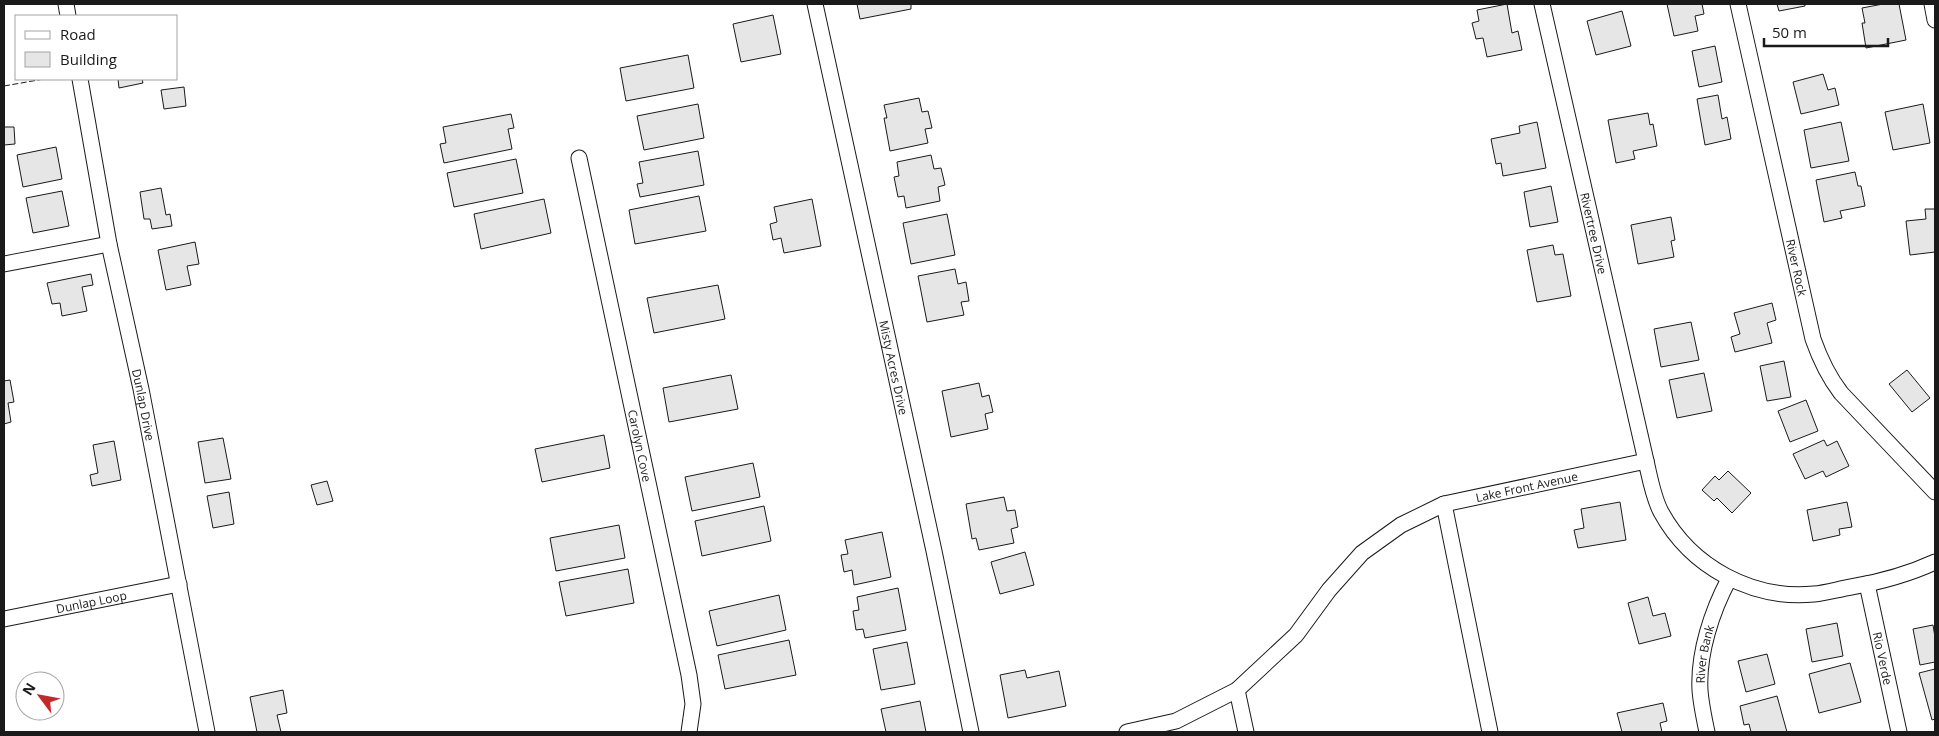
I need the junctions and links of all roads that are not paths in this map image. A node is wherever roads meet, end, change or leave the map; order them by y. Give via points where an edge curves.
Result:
1 (815, 4) edge
2 (1542, 4) edge
3 (1738, 4) edge
4 (1932, 4) edge
5 (1935, 20) edge
6 (80, 80) edge
7 (579, 158) dead end
8 (109, 244) junction
9 (4, 264) edge
10 (1646, 461) junction
11 (1935, 492) edge
12 (1444, 504) junction
13 (1935, 562) edge
14 (1729, 578) junction
15 (179, 584) junction
16 (1867, 584) junction
17 (4, 620) edge
18 (1238, 690) junction
19 (207, 732) edge
20 (689, 732) edge
21 (971, 732) edge
22 (1127, 732) edge
23 (1246, 732) edge
24 (1490, 732) edge
25 (1707, 732) edge
26 (1899, 732) edge

1 - 21 street, Misty Acres Drive
2 - 10 street, Rivertree Drive
3 - 11 street, River Rock via 1813,339 1821,361 1841,394
4 - 5 street
6 - 8 street, Dunlap Drive
7 - 20 street, Carolyn Cove via 689,675 693,704
8 - 9 street
8 - 15 street, Dunlap Drive
10 - 12 street, Lake Front Avenue
10 - 14 street via 1661,512 1692,552
12 - 18 street, Lake Front Avenue via 1401,525 1362,553 1329,590 1296,635
12 - 24 street
13 - 16 street
14 - 16 street via 1746,586 1789,594 1814,594
14 - 25 street, River Bank via 1707,636 1702,662 1700,689
15 - 17 street, Dunlap Loop
15 - 19 street, Dunlap Drive
16 - 26 street, Rio Verde
18 - 22 street, Lake Front Avenue via 1176,721
18 - 23 street

